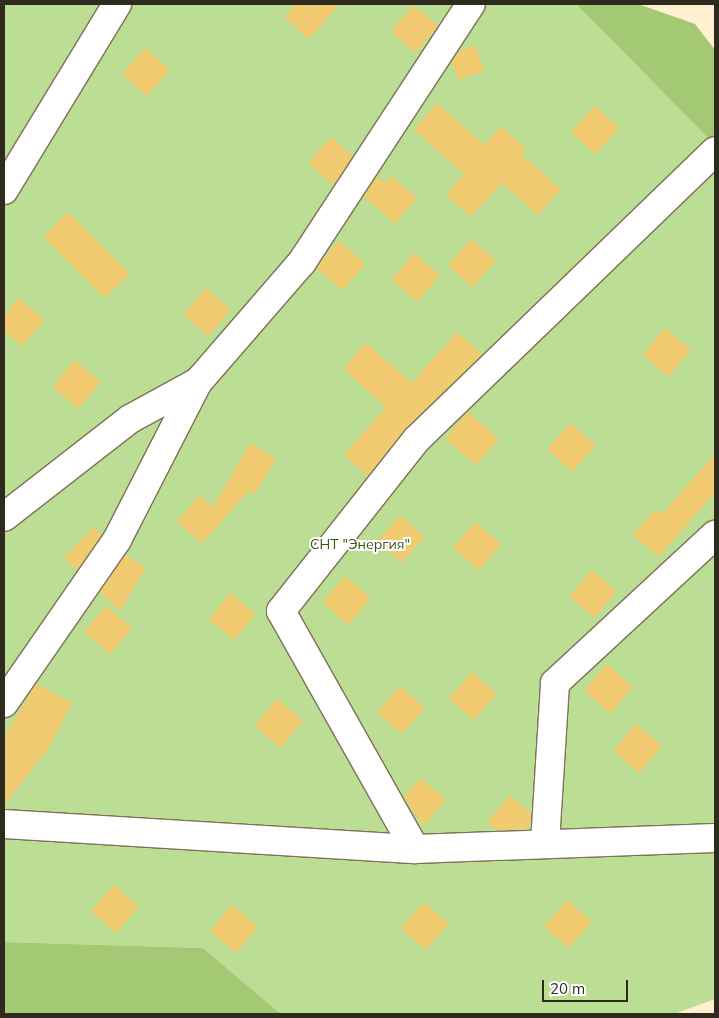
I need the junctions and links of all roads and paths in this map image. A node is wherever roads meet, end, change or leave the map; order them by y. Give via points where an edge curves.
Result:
1 (117, 4) edge
2 (471, 4) edge
3 (715, 151) edge
4 (4, 190) edge
5 (198, 382) junction
6 (4, 517) edge
7 (715, 535) edge
8 (4, 703) edge
9 (4, 824) edge
10 (715, 838) edge
11 (545, 842) junction
12 (415, 849) junction

1 - 4 street
2 - 5 street via 302,262
3 - 12 street via 417,439 281,611
5 - 6 street via 130,419
5 - 8 street via 117,540
7 - 11 street via 555,683
9 - 12 street
10 - 11 street
11 - 12 street

